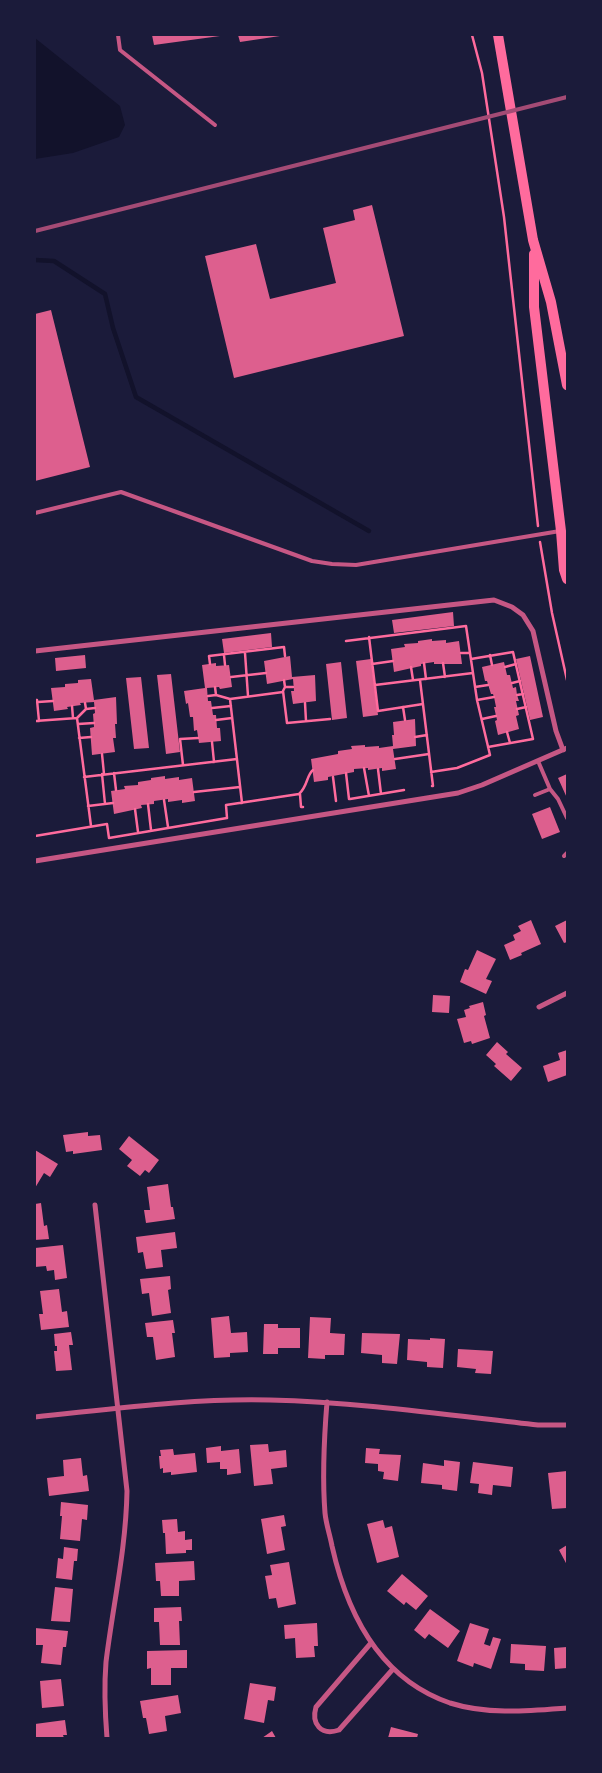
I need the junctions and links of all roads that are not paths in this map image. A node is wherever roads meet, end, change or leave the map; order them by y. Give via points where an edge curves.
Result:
1 (118, 35) edge
2 (498, 35) edge
3 (215, 125) dead end
4 (533, 240) junction
5 (567, 384) edge
6 (35, 513) edge
7 (561, 531) junction
8 (567, 579) edge
9 (35, 651) edge
10 (565, 749) edge
11 (538, 761) junction
12 (550, 789) junction
13 (535, 795) dead end
14 (567, 818) edge
15 (35, 861) edge
16 (567, 993) edge
17 (539, 1007) dead end
18 (95, 1205) dead end
19 (327, 1402) junction
20 (119, 1408) junction
21 (35, 1417) edge
22 (567, 1425) edge
23 (371, 1643) junction
24 (393, 1669) junction
25 (567, 1708) edge
26 (107, 1738) edge

1 - 3 lane via 120,50
2 - 4 main road
4 - 5 main road via 551,302
4 - 7 main road via 534,307
6 - 7 lane via 121,492 312,561 344,565
7 - 8 main road
9 - 10 street via 494,600 523,615 533,631 556,731
10 - 11 street
11 - 12 lane
11 - 15 street via 458,793
12 - 13 lane
12 - 14 lane
16 - 17 street
18 - 20 street
19 - 20 street via 203,1400
19 - 22 street via 538,1425
19 - 23 street via 323,1462 325,1514 339,1576
20 - 21 street
20 - 26 street via 127,1483 126,1523 106,1663
23 - 24 street
23 - 24 street via 316,1707 313,1716 317,1725 331,1733 339,1730
24 - 25 street via 425,1693 451,1703 489,1711

